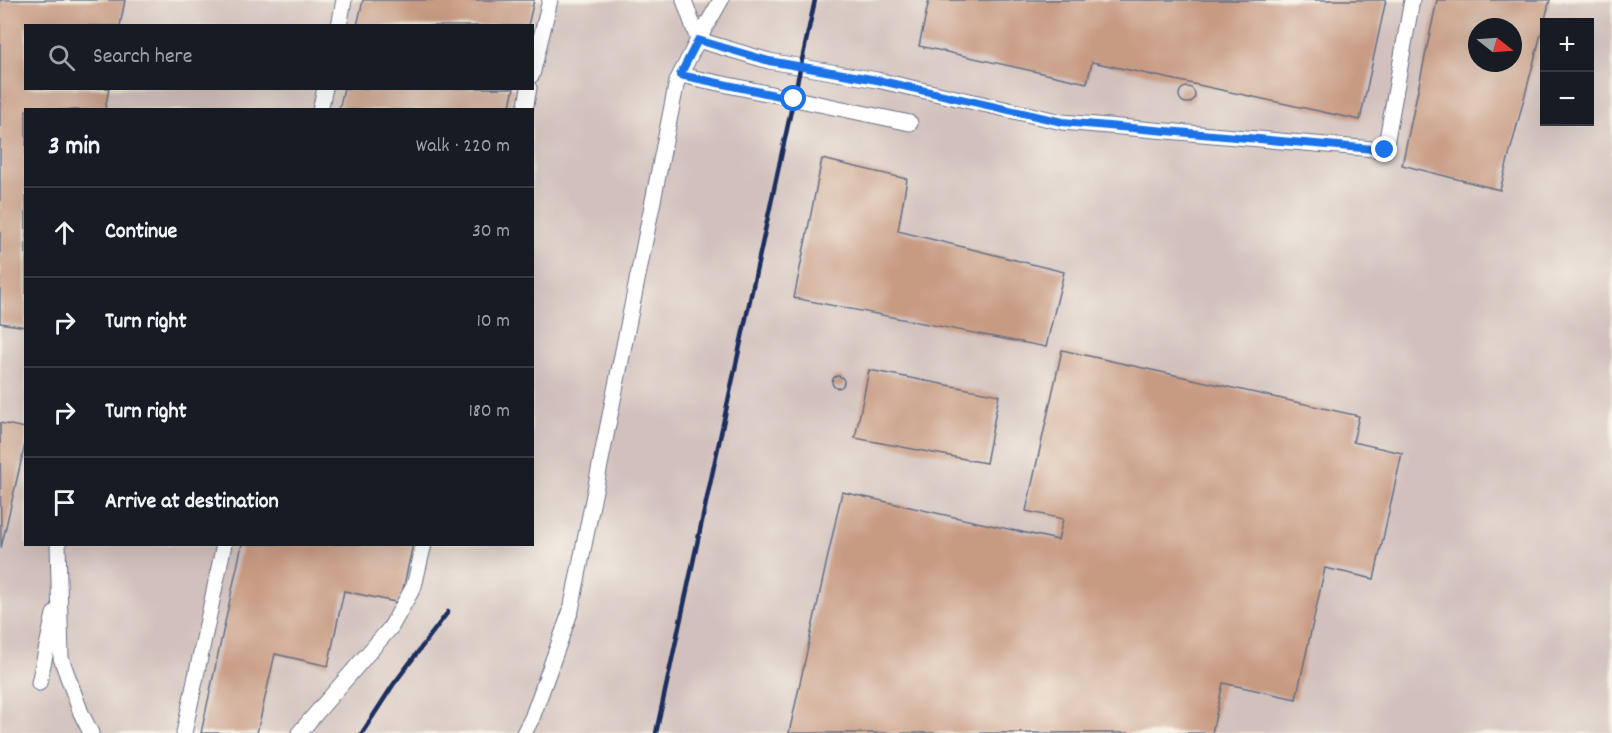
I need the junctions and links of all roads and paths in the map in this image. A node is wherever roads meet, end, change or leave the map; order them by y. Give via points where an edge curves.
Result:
1 (344, 0) edge
2 (550, 0) edge
3 (684, 0) edge
4 (721, 0) edge
5 (1412, 0) edge
6 (339, 24) edge
7 (698, 40) junction
8 (534, 67) edge
9 (680, 75) junction
10 (324, 90) edge
11 (529, 90) edge
12 (320, 108) edge
13 (525, 108) edge
14 (910, 123) dead end
15 (58, 546) edge
16 (224, 546) edge
17 (424, 546) edge
18 (59, 590) junction
19 (39, 683) dead end
20 (91, 733) edge
21 (184, 733) edge
22 (299, 733) edge
23 (524, 733) edge

1 - 6 lane
2 - 8 lane
3 - 7 lane
4 - 7 lane
5 - 7 lane via 1385,150 1062,122 877,80 769,61
7 - 9 lane
9 - 14 lane
9 - 23 lane via 571,610
10 - 12 lane
11 - 13 lane
15 - 18 lane
16 - 21 lane
17 - 22 lane via 414,586 391,627
18 - 19 lane
18 - 20 lane via 61,658

